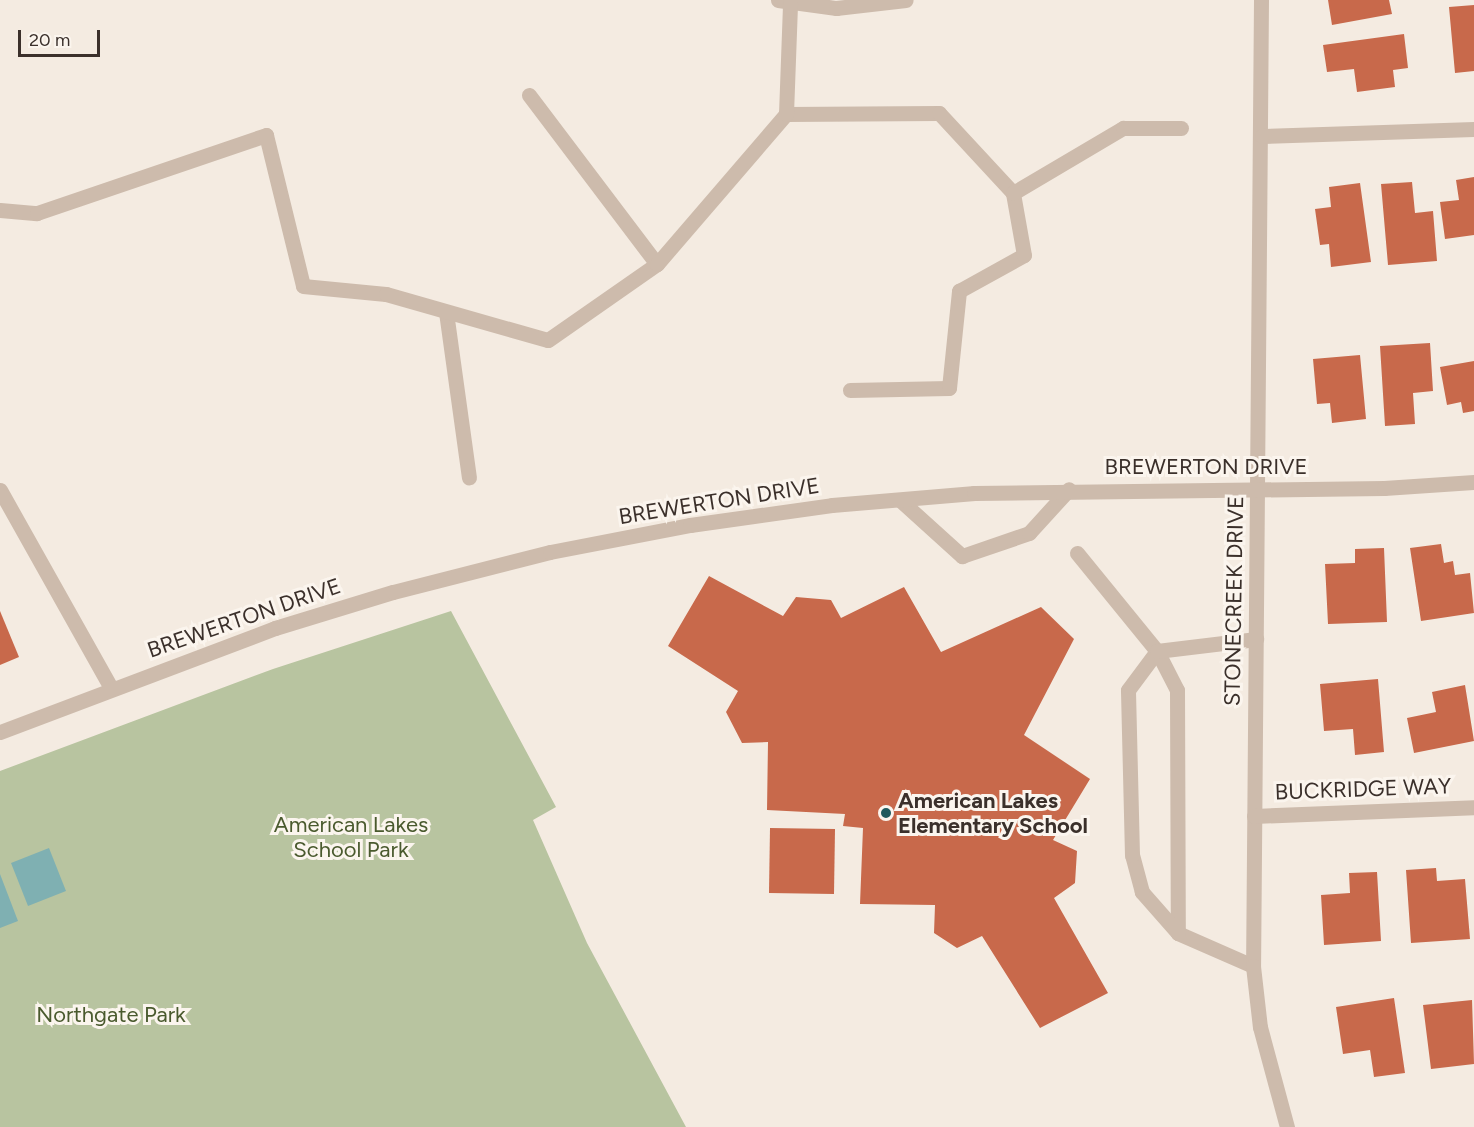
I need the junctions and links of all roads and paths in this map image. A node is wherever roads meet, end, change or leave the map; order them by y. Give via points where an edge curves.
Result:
1 (906, 0) edge
2 (1261, 0) edge
3 (784, 2) edge
4 (529, 95) dead end
5 (786, 114) junction
6 (1181, 128) dead end
7 (1474, 129) edge
8 (1262, 136) junction
9 (1012, 193) junction
10 (0, 210) edge
11 (657, 264) junction
12 (446, 312) junction
13 (850, 390) dead end
14 (469, 477) dead end
15 (1474, 482) edge
16 (1069, 489) junction
17 (0, 490) edge
18 (1258, 490) junction
19 (900, 500) junction
20 (1077, 553) dead end
21 (1256, 639) junction
22 (1157, 651) junction
23 (111, 688) junction
24 (0, 732) edge
25 (1474, 807) edge
26 (1254, 816) junction
27 (1179, 933) junction
28 (1253, 966) junction
29 (1287, 1127) edge

1 - 3 street via 859,8
2 - 8 street, STONECREEK DRIVE
3 - 5 street
4 - 11 street
5 - 9 street via 939,113
5 - 11 street
6 - 9 street via 1123,128
7 - 8 street
8 - 18 street, STONECREEK DRIVE
9 - 13 street via 1024,255 959,291 950,388
10 - 12 street via 36,213 266,135 303,286 386,294
11 - 12 street via 548,340
12 - 14 street
15 - 18 street, BREWERTON DRIVE
16 - 18 street, BREWERTON DRIVE
16 - 19 street, BREWERTON DRIVE
16 - 19 street via 1029,533 962,556
17 - 23 street
18 - 21 street, STONECREEK DRIVE
19 - 23 street, BREWERTON DRIVE via 690,525 550,552 412,586 275,628
20 - 22 street
21 - 22 street
21 - 26 street, STONECREEK DRIVE
22 - 27 street via 1177,690
22 - 27 street via 1128,690 1132,855 1142,891
23 - 24 street, BREWERTON DRIVE
25 - 26 street, BUCKRIDGE WAY
26 - 28 street, STONECREEK DRIVE
27 - 28 street
28 - 29 street, STONECREEK DRIVE via 1260,1027

